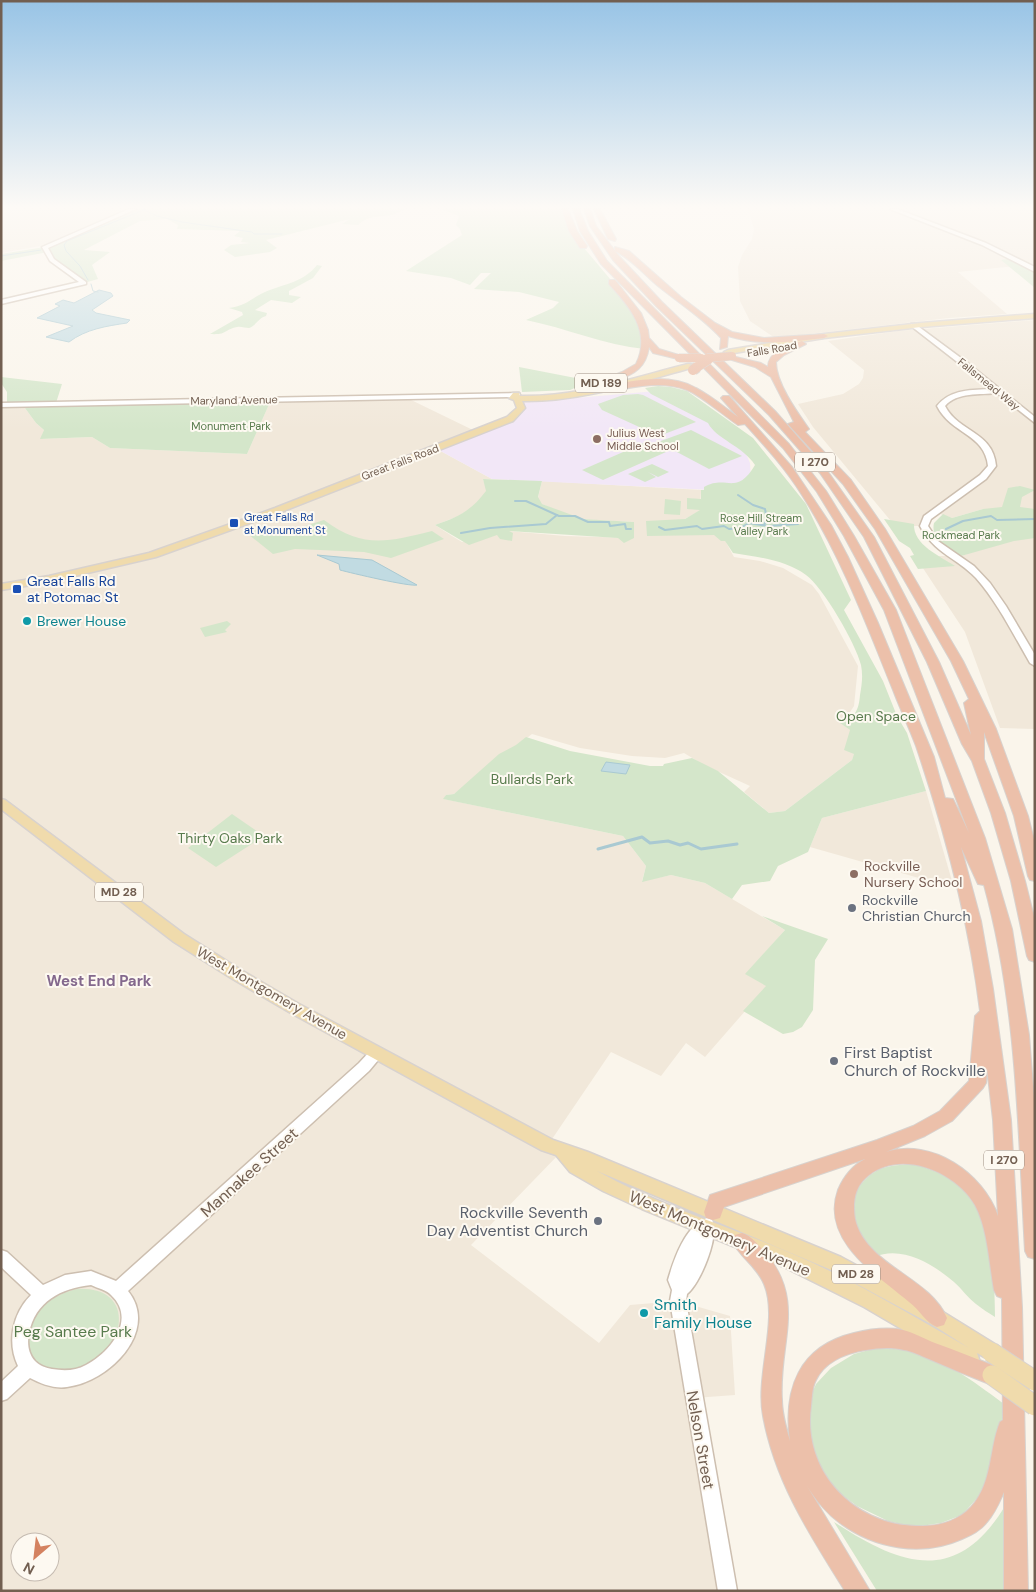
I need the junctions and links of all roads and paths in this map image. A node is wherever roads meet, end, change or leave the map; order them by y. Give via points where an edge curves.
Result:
1 (83, 283) edge
2 (625, 283) edge
3 (640, 283) edge
4 (647, 283) edge
5 (658, 283) edge
6 (615, 285) joint
7 (1, 302) edge
8 (1035, 316) edge
9 (1035, 320) edge
10 (715, 327) junction
11 (920, 327) junction
12 (824, 336) junction
13 (647, 340) junction
14 (802, 344) junction
15 (730, 354) junction
16 (710, 358) junction
17 (686, 364) junction
18 (774, 374) junction
19 (606, 386) junction
20 (692, 389) junction
21 (998, 391) junction
22 (517, 401) junction
23 (1, 405) edge
24 (1035, 421) edge
25 (815, 446) junction
26 (784, 463) junction
27 (838, 518) junction
28 (1, 587) edge
29 (882, 645) junction
30 (956, 661) junction
31 (1035, 663) edge
32 (923, 749) junction
33 (979, 761) junction
34 (1, 804) edge
35 (1035, 876) edge
36 (1004, 929) junction
37 (1035, 956) edge
38 (985, 989) junction
39 (377, 1053) junction
40 (709, 1220) junction
41 (742, 1241) junction
42 (1035, 1251) edge
43 (1, 1257) edge
44 (119, 1289) junction
45 (42, 1295) junction
46 (937, 1318) junction
47 (1013, 1332) junction
48 (30, 1368) junction
49 (992, 1376) junction
50 (1035, 1381) edge
51 (1, 1393) edge
52 (1024, 1405) edge
53 (728, 1591) edge
54 (859, 1591) edge
55 (1016, 1591) edge

1 - 7 street
2 - 27 highway, I 270 via 786,446
3 - 33 highway, I 270 via 772,413 823,472 869,537
4 - 25 highway, I 270
5 - 10 highway
6 - 13 highway via 637,313
6 - 26 highway, I 270 via 722,394
8 - 11 main road, Falls Road
9 - 11 main road, Falls Road
10 - 12 highway via 729,334 757,339
10 - 15 highway via 726,338
11 - 12 main road, Falls Road
11 - 14 main road, Falls Road
11 - 21 street, Fallsmead Way
12 - 15 main road, Falls Road
13 - 17 highway via 656,351
13 - 19 highway via 637,367
14 - 15 main road, Falls Road
14 - 18 highway via 773,359 771,369
15 - 16 highway, bridge
15 - 16 highway
15 - 18 highway
16 - 17 highway, bridge
16 - 17 highway, bridge
17 - 19 main road, MD 189
17 - 20 highway
18 - 25 highway via 794,415
19 - 20 highway via 651,382 674,383
19 - 22 main road, Great Falls Road / MD 189
19 - 22 main road, MD 189
20 - 26 highway via 747,428
21 - 24 street, Fallsmead Way
21 - 31 street via 952,397 940,406 947,418 986,445 991,452 992,466 983,477 927,518 924,526 930,539 976,573 991,590
22 - 23 street, Maryland Avenue via 467,397
22 - 28 main road, Great Falls Road via 510,419 278,510 152,555
25 - 30 highway, I 270 via 847,482 880,529
26 - 29 highway, I 270 via 807,494 836,544
27 - 29 highway
27 - 36 highway, I 270 via 890,610 978,838
29 - 32 highway, I 270
30 - 33 highway via 978,729
30 - 35 highway, I 270 via 990,729 1021,816
32 - 36 highway
32 - 38 highway, I 270 via 973,921
33 - 37 highway, I 270 via 1013,864
34 - 39 main road, West Montgomery Avenue / MD 28 via 179,938 285,1003
36 - 42 highway, I 270 via 1021,1035
38 - 40 highway via 977,1083 946,1116 883,1145 717,1200
38 - 47 highway, I 270 via 1002,1120
39 - 40 main road, West Montgomery Avenue / MD 28 via 562,1152 576,1167 609,1186 642,1202
39 - 44 street, Mannakee Street
40 - 41 main road, West Montgomery Avenue / MD 28
40 - 46 main road, West Montgomery Avenue / MD 28 via 835,1263
40 - 53 street, Nelson Street via 703,1249 689,1283 680,1290 678,1301
41 - 49 main road, West Montgomery Avenue / MD 28 via 870,1300 964,1355
41 - 54 highway via 768,1271 775,1285 778,1311 772,1366 772,1412 783,1457 805,1503
43 - 45 street
44 - 45 street via 107,1281 74,1279
44 - 48 street via 127,1300 129,1330 110,1359 76,1378 42,1376
45 - 48 street via 25,1316 18,1340 21,1355
46 - 47 highway via 921,1298 878,1267 860,1249 846,1225 843,1197 852,1178 872,1163 916,1158 941,1165 961,1177 982,1201 995,1234
46 - 50 main road, West Montgomery Avenue / MD 28, bridge
47 - 52 highway, I 270
48 - 51 street
49 - 52 main road, West Montgomery Avenue / MD 28, bridge
49 - 52 highway via 904,1340 866,1339 841,1346 819,1360 808,1372 797,1422 800,1447 815,1479 832,1504 852,1519 886,1534 911,1539 944,1536 962,1529 984,1510 997,1484
52 - 55 highway, I 270

